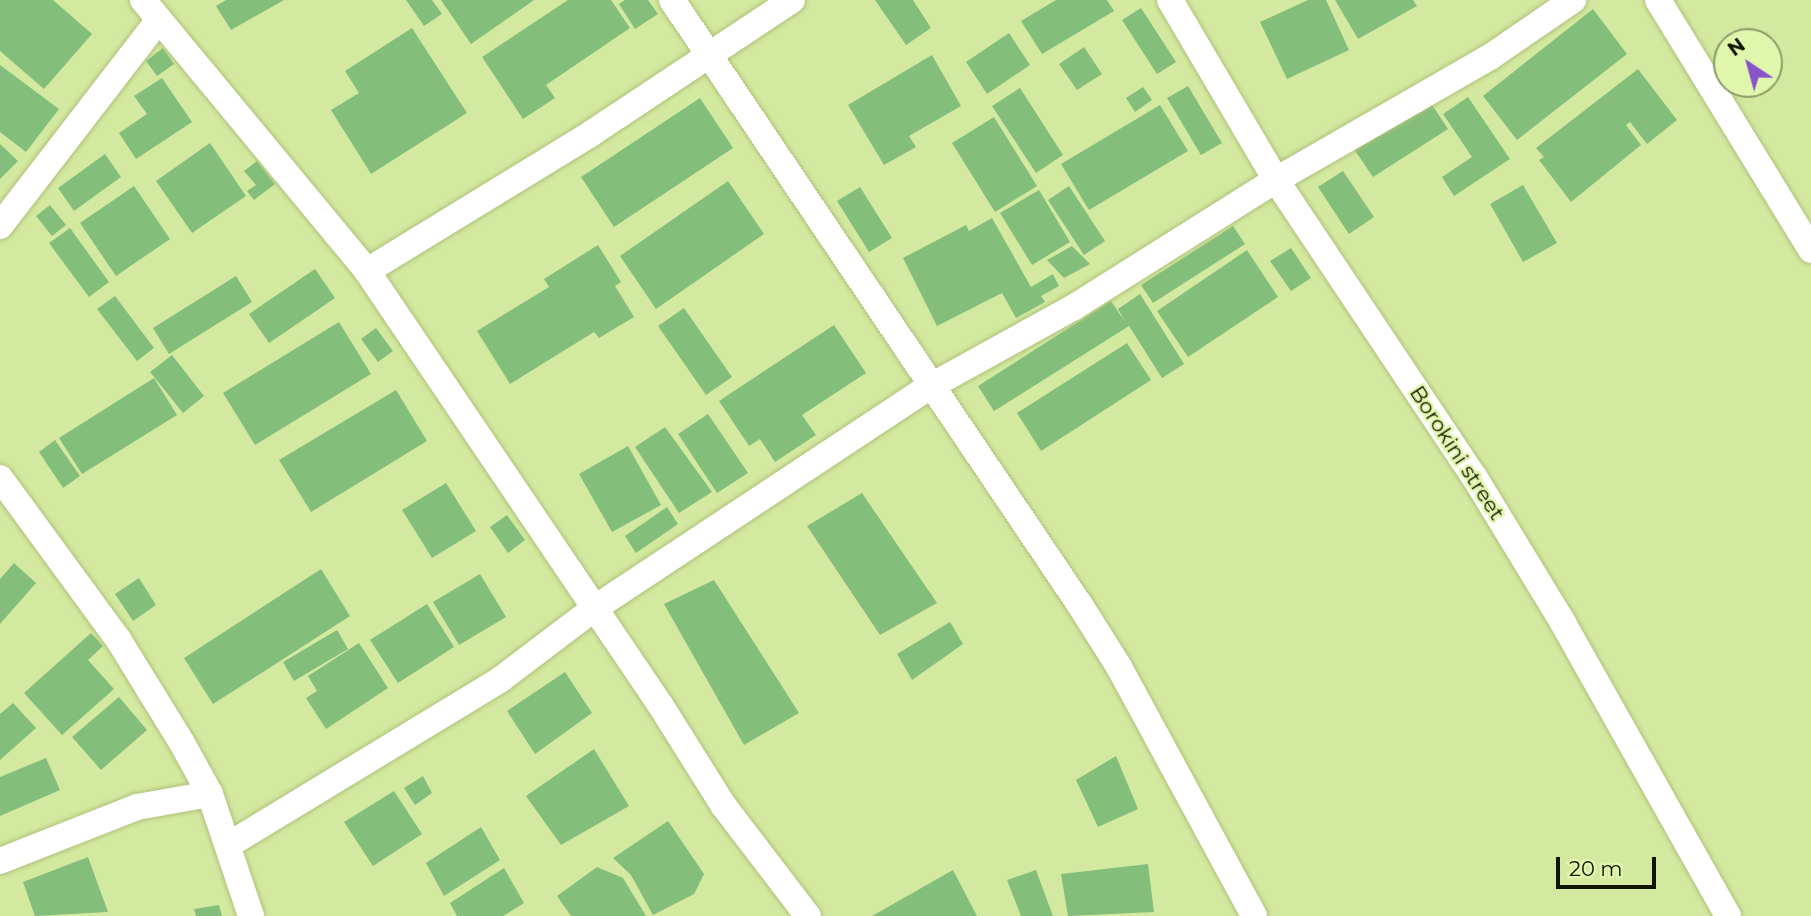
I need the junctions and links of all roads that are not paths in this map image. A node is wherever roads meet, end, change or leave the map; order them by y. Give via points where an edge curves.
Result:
1 (142, 0) edge
2 (672, 0) edge
3 (792, 0) edge
4 (1170, 0) edge
5 (1573, 0) edge
6 (1658, 0) edge
7 (157, 22) junction
8 (708, 55) junction
9 (1276, 180) junction
10 (0, 226) edge
11 (1811, 250) edge
12 (367, 271) junction
13 (931, 386) junction
14 (0, 478) edge
15 (594, 608) junction
16 (210, 794) junction
17 (230, 844) junction
18 (0, 861) edge
19 (251, 916) edge
20 (808, 916) edge
21 (1254, 916) edge
22 (1728, 916) edge

1 - 7 street
2 - 8 street
3 - 8 street
4 - 9 street, Borokini street
5 - 9 street via 1490,57
6 - 11 street
7 - 10 street
7 - 12 street
8 - 12 street via 592,133
8 - 13 street
9 - 13 street via 1085,300
9 - 22 street, Borokini street via 1475,478 1563,622
12 - 15 street
13 - 15 street
13 - 21 street via 1119,667
14 - 16 street via 118,639
15 - 17 street via 501,679
15 - 20 street via 723,805
16 - 17 street
16 - 18 street via 137,807
17 - 19 street

